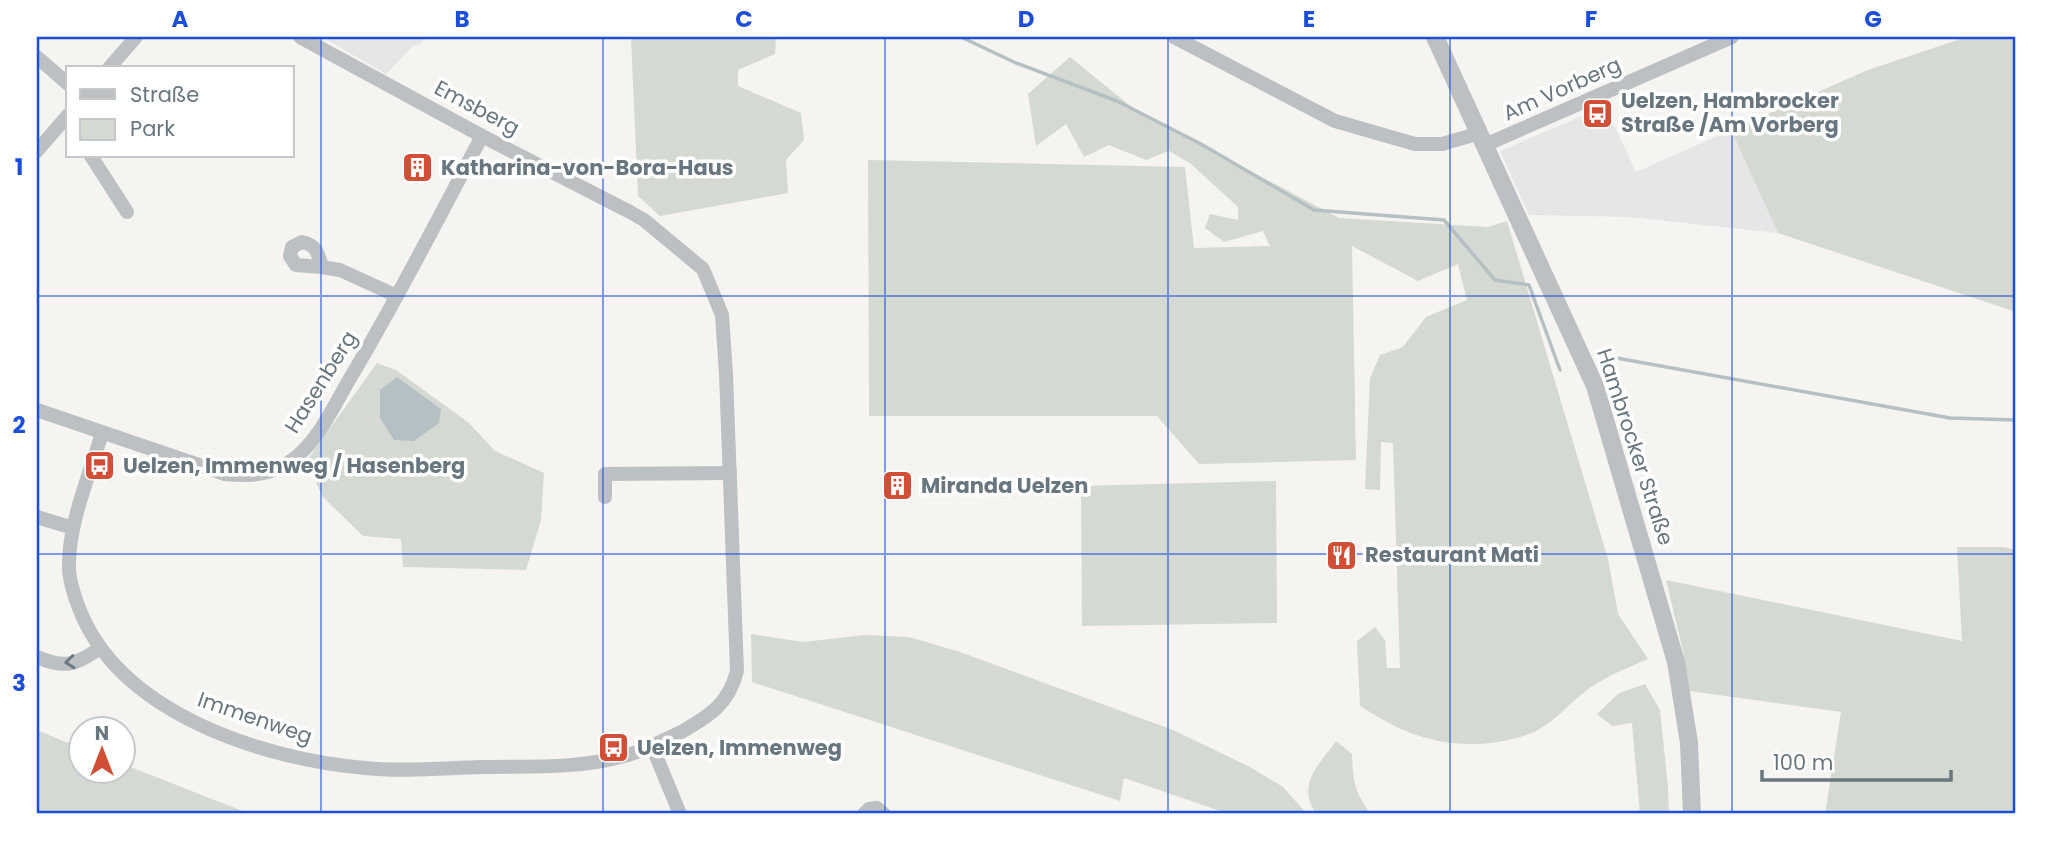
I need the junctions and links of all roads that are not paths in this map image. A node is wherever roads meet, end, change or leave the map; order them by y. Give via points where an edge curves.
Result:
1 (136, 37) edge
2 (300, 37) edge
3 (1174, 37) edge
4 (1435, 37) edge
5 (1732, 37) edge
6 (37, 57) edge
7 (111, 66) edge
8 (66, 82) edge
9 (65, 124) edge
10 (482, 136) junction
11 (1482, 139) junction
12 (37, 151) edge
13 (92, 158) edge
14 (127, 212) dead end
15 (322, 267) dead end
16 (397, 296) junction
17 (37, 410) edge
18 (102, 433) junction
19 (730, 473) junction
20 (606, 497) dead end
21 (37, 517) edge
22 (73, 528) junction
23 (100, 648) junction
24 (37, 657) edge
25 (737, 671) joint
26 (652, 746) junction
27 (680, 814) edge
28 (864, 814) edge
29 (884, 814) edge
30 (1692, 814) edge

1 - 7 street
2 - 10 street, Emsberg
3 - 11 street, Am Vorberg via 1335,121 1415,144
4 - 11 street, Hambrocker Straße
5 - 11 street, Am Vorberg
6 - 8 street
9 - 12 street
10 - 16 street, Hasenberg
10 - 19 street, Emsberg via 631,212 703,269 722,315
11 - 30 street, Hambrocker Straße via 1595,386 1676,662 1689,744
13 - 14 street
15 - 16 street via 340,270
16 - 18 street, Hasenberg via 310,442 275,470 245,477 225,474
17 - 18 street, Hasenberg
18 - 22 street, Immenweg
19 - 20 street via 604,474
19 - 25 street, Emsberg
21 - 22 street
22 - 23 street, Immenweg via 68,568 74,595
23 -> 24 street via 80,662 65,665
23 - 26 street, Immenweg via 150,697 195,722 316,761 367,769 573,764 618,758
25 - 26 street, Immenweg via 725,701 700,721
26 - 27 street
28 - 29 street via 877,808

